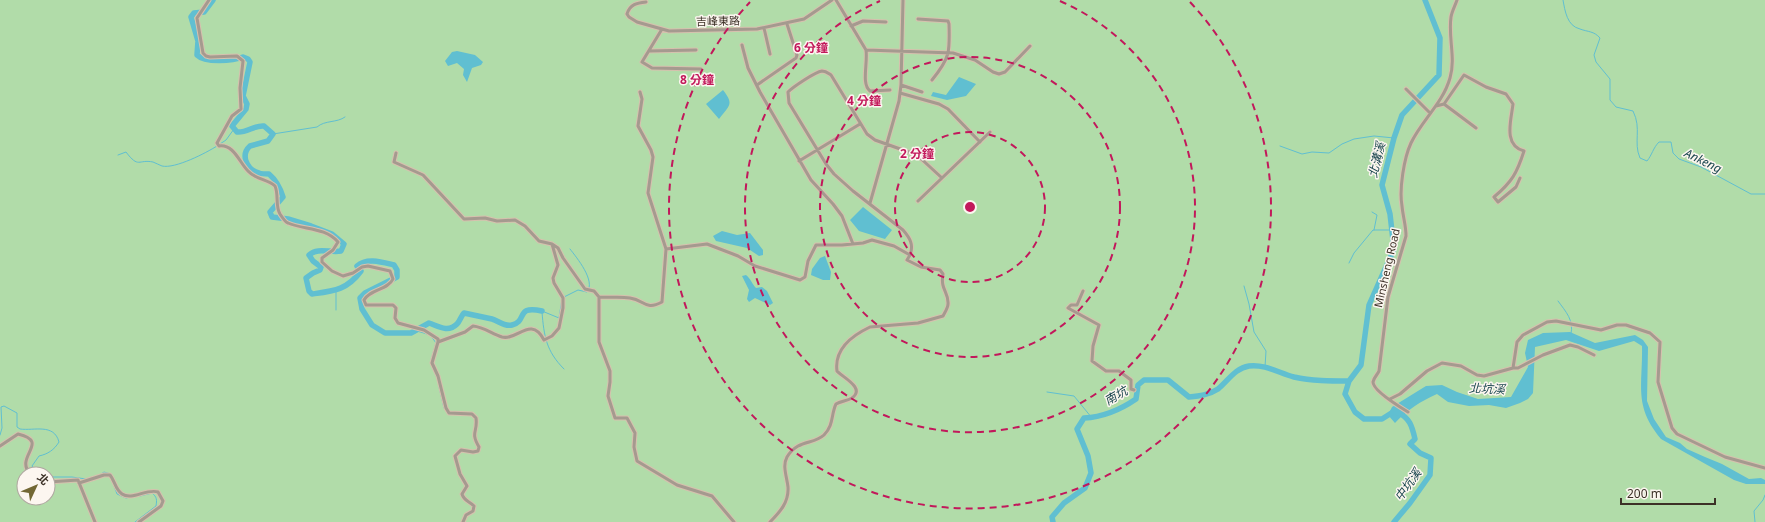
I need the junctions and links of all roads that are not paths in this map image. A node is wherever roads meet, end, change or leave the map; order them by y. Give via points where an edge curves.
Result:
1 (209, 0) edge
2 (832, 0) edge
3 (836, 0) edge
4 (903, 0) edge
5 (1457, 0) edge
6 (646, 2) dead end
7 (918, 20) dead end
8 (886, 22) dead end
9 (787, 24) junction
10 (851, 26) junction
11 (764, 28) junction
12 (662, 29) junction
13 (742, 45) dead end
14 (1030, 46) dead end
15 (696, 50) dead end
16 (866, 50) junction
17 (649, 51) junction
18 (902, 52) junction
19 (949, 53) junction
20 (770, 54) dead end
21 (701, 69) dead end
22 (932, 80) dead end
23 (757, 85) junction
24 (901, 85) junction
25 (890, 90) dead end
26 (1407, 90) dead end
27 (640, 92) dead end
28 (922, 92) dead end
29 (900, 93) junction
30 (1444, 104) junction
31 (1436, 106) junction
32 (1430, 113) junction
33 (860, 124) junction
34 (1476, 128) dead end
35 (990, 132) dead end
36 (980, 142) junction
37 (887, 145) junction
38 (818, 150) junction
39 (396, 153) dead end
40 (799, 161) junction
41 (942, 178) junction
42 (1520, 178) dead end
43 (918, 201) dead end
44 (870, 203) junction
45 (552, 244) junction
46 (853, 244) junction
47 (666, 249) junction
48 (910, 255) junction
49 (1083, 291) dead end
50 (599, 297) junction
51 (438, 342) junction
52 (1594, 355) dead end
53 (1513, 368) junction
54 (1134, 390) dead end
55 (1391, 400) junction
56 (1408, 412) dead end
57 (0, 446) edge
58 (26, 466) edge
59 (1765, 468) edge
60 (56, 481) edge
61 (79, 483) junction
62 (95, 522) edge
63 (139, 522) edge
64 (463, 522) edge
65 (734, 522) edge
66 (770, 522) edge

1 - 51 street via 198,16 197,23 206,56 210,58 233,55 243,61 241,108 232,116 217,143 219,146 230,147 243,166 254,176 273,184 278,194 278,206 287,223 325,233 336,239 338,242 332,251 322,258 322,262 332,271 343,276 368,266 390,271 393,279 391,283 367,295 364,304 393,305 396,308 395,318 398,323 431,333
2 - 9 street, 吉峰東路 via 804,19
3 - 10 street
4 - 18 street
5 - 31 street, Minsheng Road via 1451,18 1452,70 1446,90
6 - 12 street, 吉峰東路 via 635,4 627,14 637,22
7 - 19 street via 948,21
8 - 10 street via 863,21
9 - 11 street, 吉峰東路
9 - 23 street via 796,58
10 - 16 street
11 - 12 street, 吉峰東路 via 669,31
11 - 20 street
12 - 17 street
13 - 23 street via 748,68
14 - 19 street via 1005,72 999,74 975,60
15 - 17 street
16 - 18 street
16 - 25 street via 866,88 870,91
17 - 21 street via 642,62 652,68
18 - 19 street
18 - 24 street
19 - 22 street via 946,62
23 - 40 street
24 - 28 street
24 - 29 street
26 - 32 street
27 - 47 street via 642,99 638,126 653,157 648,193
29 - 36 street via 948,109
29 - 37 street
30 - 31 street
30 - 34 street
30 - 42 street via 1464,75 1506,94 1513,104 1510,137 1512,144 1524,150 1508,185 1494,197 1498,202 1516,187
31 - 32 street, Minsheng Road
32 - 55 street, Minsheng Road via 1407,153 1401,196 1406,236 1388,297 1379,371 1373,384 1378,392
33 - 37 street via 871,138
33 - 38 street
33 - 38 street via 828,72 819,72 792,88 788,92 788,98
35 - 36 street
36 - 41 street
37 - 41 street via 917,155
37 - 44 street
38 - 40 street
38 - 44 street via 834,174
39 - 45 street via 394,162 422,175 464,218 515,220 525,226 539,241
40 - 46 street via 811,180 842,216
41 - 43 street
44 - 48 street via 903,230 913,248
45 - 50 street via 558,248 586,289 594,291
45 - 51 street via 558,265 553,278 563,300 559,328 549,339 544,340 541,334 530,329 504,338 481,326 473,326 465,332
46 - 47 street via 816,245 808,261 805,277 800,280 755,266 738,256 707,244
46 - 48 street via 876,240
47 - 50 street via 662,302 648,306 632,298
48 - 66 street via 908,260 921,267 940,270 943,274 941,283 948,305 943,316 918,323 870,327 841,348 836,362 837,371 854,384 855,393 852,398 836,404 834,418 823,436 800,444 788,456 785,464 787,498 781,511
49 - 54 street via 1077,304 1068,308 1099,325 1092,361 1106,371 1119,371 1131,380 1131,389
50 - 65 street via 599,342 610,370 608,396 615,418 627,418 635,433 637,461 677,485 712,496
51 - 64 street via 432,363 446,408 449,413 472,414 476,418 474,439 479,447 478,451 461,450 455,456 460,474 467,486 462,494 465,500 474,506 473,511 466,515
52 - 53 street via 1570,345
53 - 55 street via 1484,376 1461,366 1442,363 1427,371
53 - 59 street via 1518,342 1523,334 1547,322 1570,323 1601,330 1626,325 1654,335 1660,342 1658,382 1673,430 1682,437 1725,457
55 - 56 street
57 - 58 street via 18,434 29,438 33,446 26,456
60 - 61 street via 78,480
61 - 62 street
61 - 63 street via 101,476 111,476 122,494 133,496 154,491 161,494 161,506

